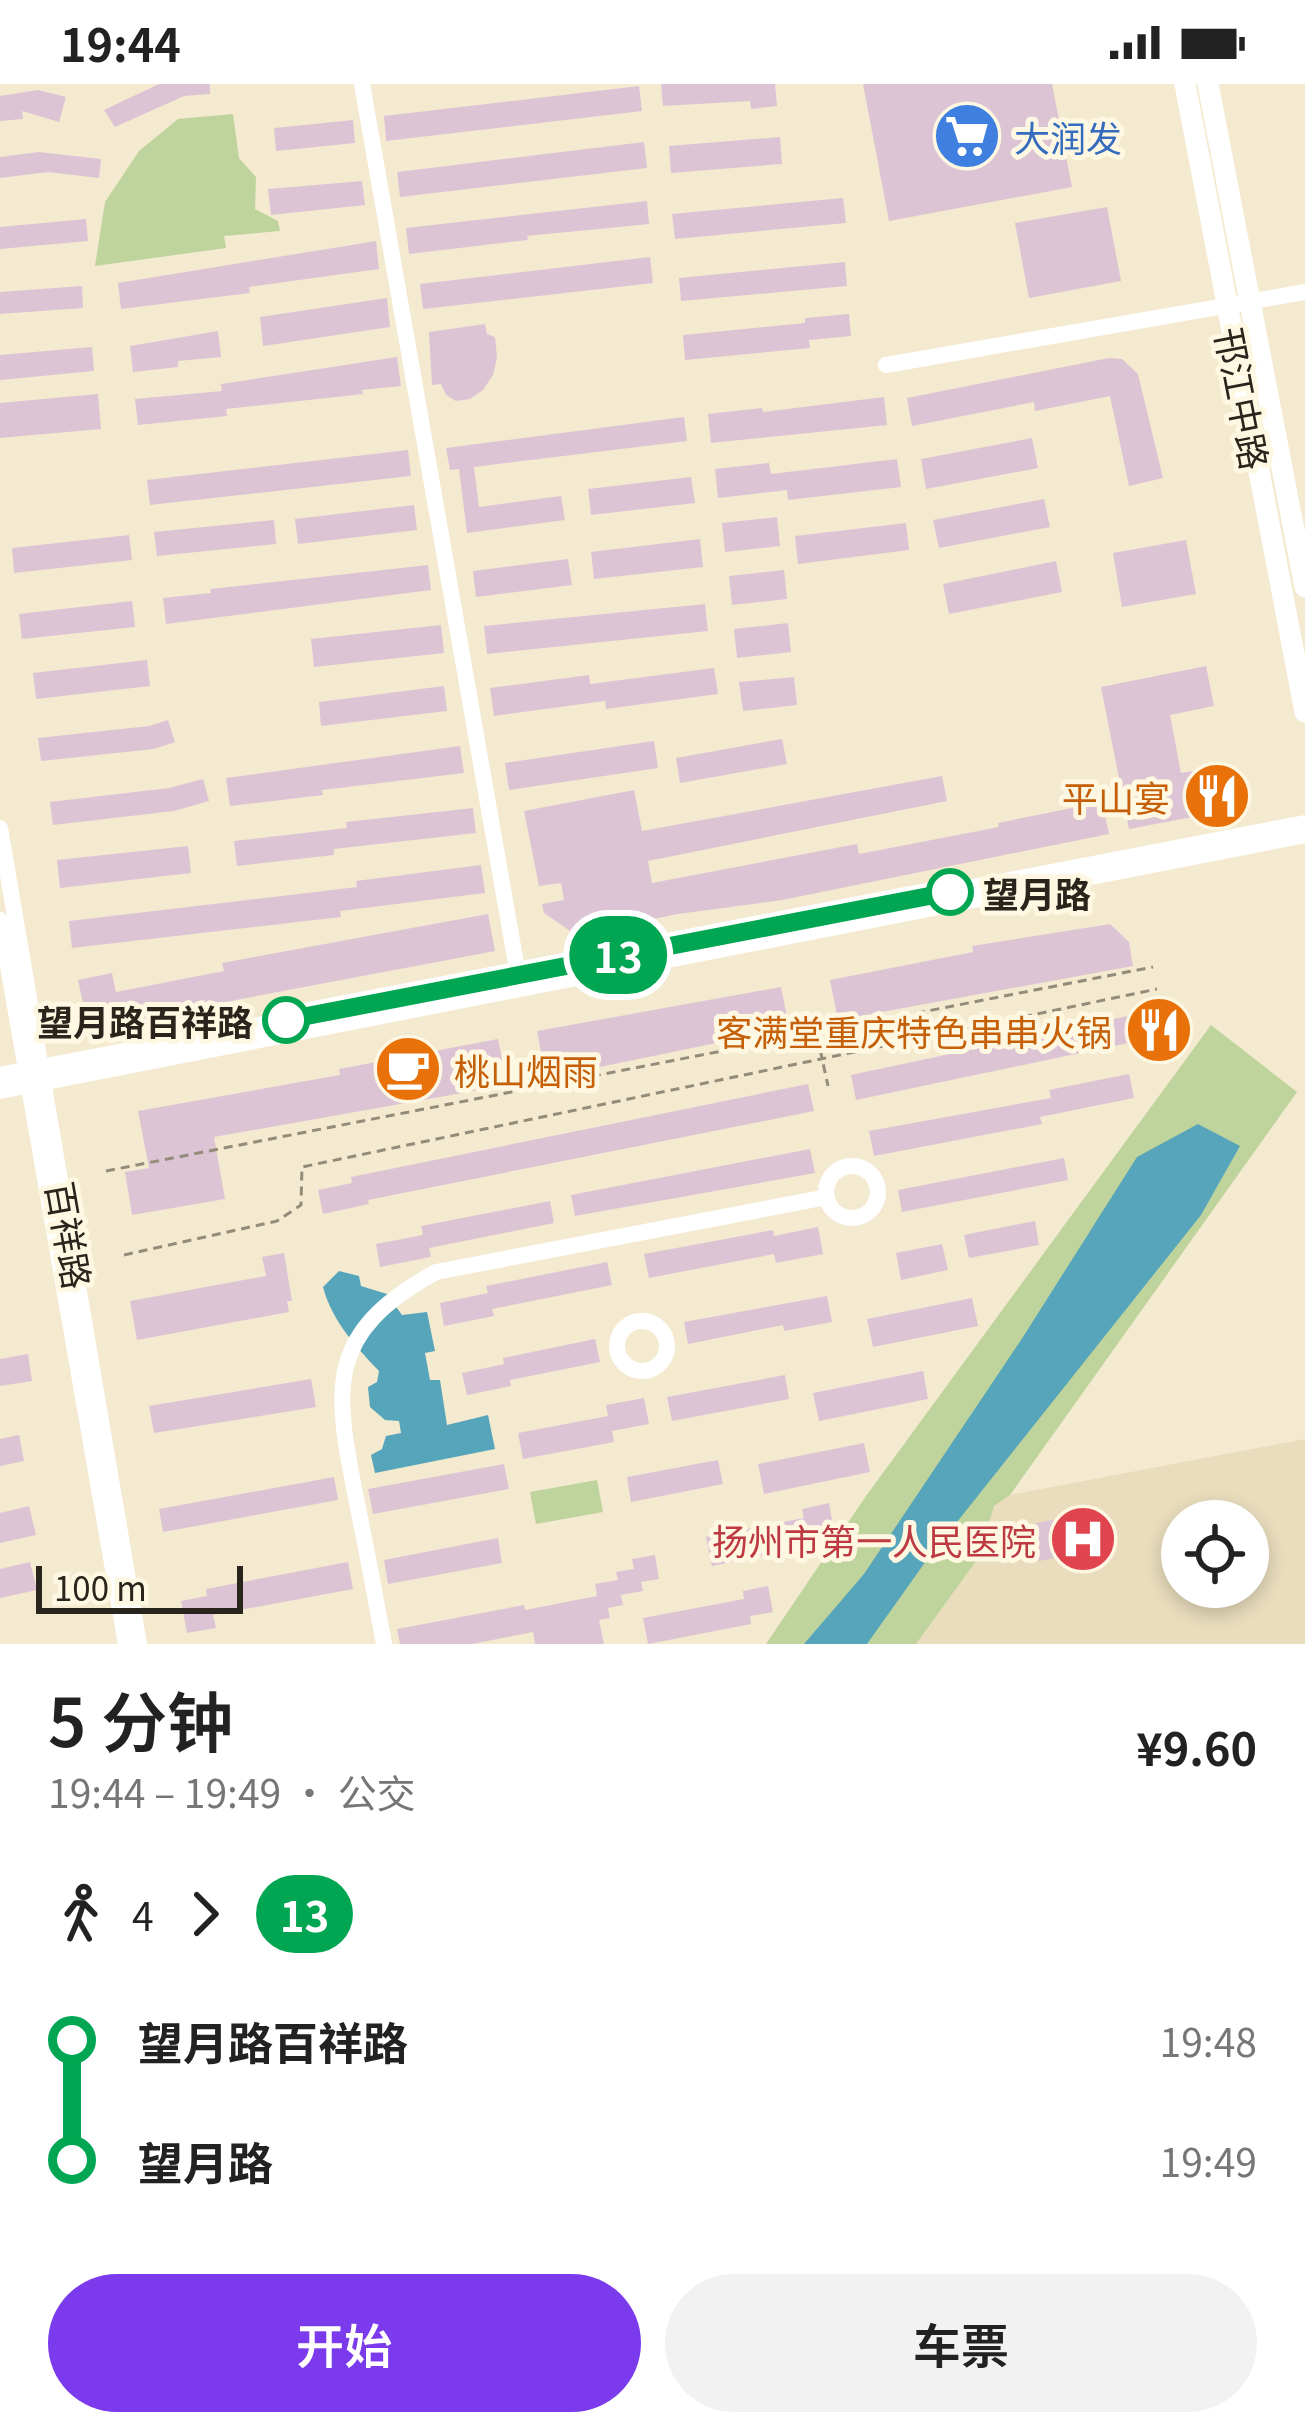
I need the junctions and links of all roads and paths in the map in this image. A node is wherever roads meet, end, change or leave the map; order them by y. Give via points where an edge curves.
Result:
1 (362, 84) edge
2 (1185, 84) edge
3 (1208, 84) edge
4 (1305, 292) edge
5 (1238, 304) junction
6 (886, 365) dead end
7 (1305, 587) edge
8 (1305, 712) edge
9 (1305, 823) edge
10 (0, 828) edge
11 (1305, 835) edge
12 (0, 920) edge
13 (1153, 968) dead end
14 (518, 975) junction
15 (1157, 988) dead end
16 (816, 1033) junction
17 (823, 1060) junction
18 (0, 1075) edge
19 (35, 1076) junction
20 (828, 1086) dead end
21 (0, 1091) edge
22 (106, 1171) dead end
23 (826, 1197) dead end
24 (124, 1255) dead end
25 (126, 1644) edge
26 (139, 1644) edge
27 (384, 1644) edge

1 - 14 street
2 - 5 main road, 邗江中路
3 - 5 main road, 邗江中路
4 - 5 street
5 - 6 street
5 - 7 main road, 邗江中路
5 - 8 main road, 邗江中路
9 - 14 street
10 - 19 street, 百祥路
11 - 19 street
12 - 19 street, 百祥路
13 - 16 path
14 - 19 street
15 - 17 path
16 - 17 path
16 - 22 path
17 - 20 path
17 - 24 path via 302,1166 301,1205 277,1221
18 - 19 street
19 - 21 street
19 - 25 street, 百祥路
19 - 26 street, 百祥路
23 - 27 street via 436,1272 374,1317 350,1354 340,1417

